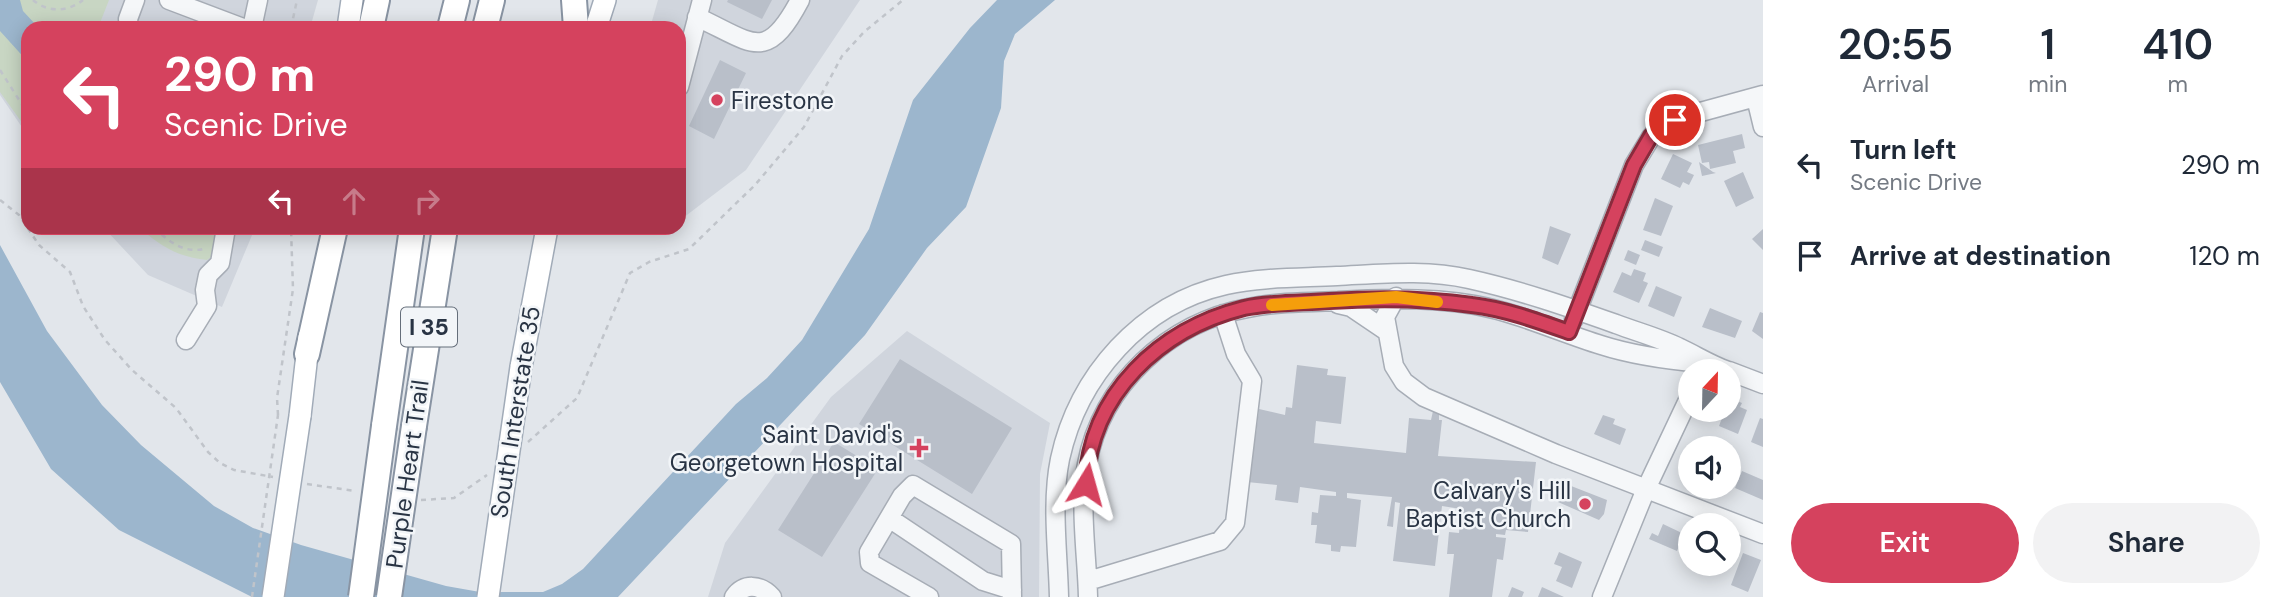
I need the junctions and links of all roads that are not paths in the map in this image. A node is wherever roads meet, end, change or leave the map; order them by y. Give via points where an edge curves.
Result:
1 (135, 0) edge
2 (169, 0) edge
3 (258, 0) edge
4 (352, 0) edge
5 (377, 0) edge
6 (457, 0) edge
7 (492, 0) edge
8 (574, 0) edge
9 (605, 0) edge
10 (800, 0) edge
11 (699, 8) edge
12 (128, 21) edge
13 (224, 21) edge
14 (254, 21) edge
15 (349, 21) edge
16 (372, 21) edge
17 (452, 21) edge
18 (487, 21) edge
19 (576, 21) edge
20 (598, 21) edge
21 (686, 59) edge
22 (1759, 96) edge
23 (1763, 127) edge
24 (224, 235) edge
25 (321, 235) edge
26 (333, 235) edge
27 (411, 235) edge
28 (444, 235) edge
29 (546, 235) edge
30 (1396, 297) junction
31 (1324, 302) junction
32 (1577, 310) junction
33 (1223, 314) junction
34 (1385, 330) junction
35 (1569, 332) junction
36 (186, 340) dead end
37 (307, 354) junction
38 (1694, 359) edge
39 (1678, 361) edge
40 (1741, 376) edge
41 (1763, 384) edge
42 (1678, 421) edge
43 (1646, 489) junction
44 (889, 518) junction
45 (1763, 534) edge
46 (1088, 589) edge
47 (1012, 594) edge
48 (273, 597) edge
49 (361, 597) edge
50 (389, 597) edge
51 (488, 597) edge
52 (734, 597) edge
53 (772, 597) edge
54 (929, 597) edge
55 (1059, 597) edge
56 (1602, 597) edge

1 - 12 street
2 - 13 street
3 - 14 street
4 - 15 main road
5 - 16 highway
6 - 17 highway
7 - 18 highway
8 - 19 highway
9 - 20 main road
10 - 11 street via 785,29 763,43 748,41
11 - 21 street
22 - 23 street
22 - 32 street via 1675,120 1651,136 1634,165
24 - 36 street via 220,263 208,275 207,306
25 - 37 main road
26 - 37 highway
27 - 49 highway, Purple Heart Trail / I 35, bridge
28 - 50 highway, Purple Heart Trail / I 35, bridge
29 - 51 main road, South Interstate 35, bridge via 521,367
30 - 31 street
30 - 34 street via 1385,317
30 - 35 street via 1473,305
31 - 33 street
31 - 34 street via 1351,307
32 - 35 street
32 - 38 street via 1680,348
32 - 55 street via 1465,278 1409,273 1269,279 1225,285 1174,304 1125,339 1087,386 1075,411 1060,461 1057,491
33 - 46 street via 1156,349 1119,388 1105,411 1087,465
33 - 46 street via 1236,354 1252,382 1235,523 1220,541
34 - 43 street via 1394,366 1404,382 1424,397
35 - 39 street via 1602,345
37 - 48 main road, bridge
40 - 41 street
42 - 43 street
43 - 45 street
43 - 56 street
44 - 47 street via 983,581
44 - 47 street via 913,485 922,488 1011,544
44 - 54 street via 869,552 870,563
52 - 53 street via 744,587 754,586

